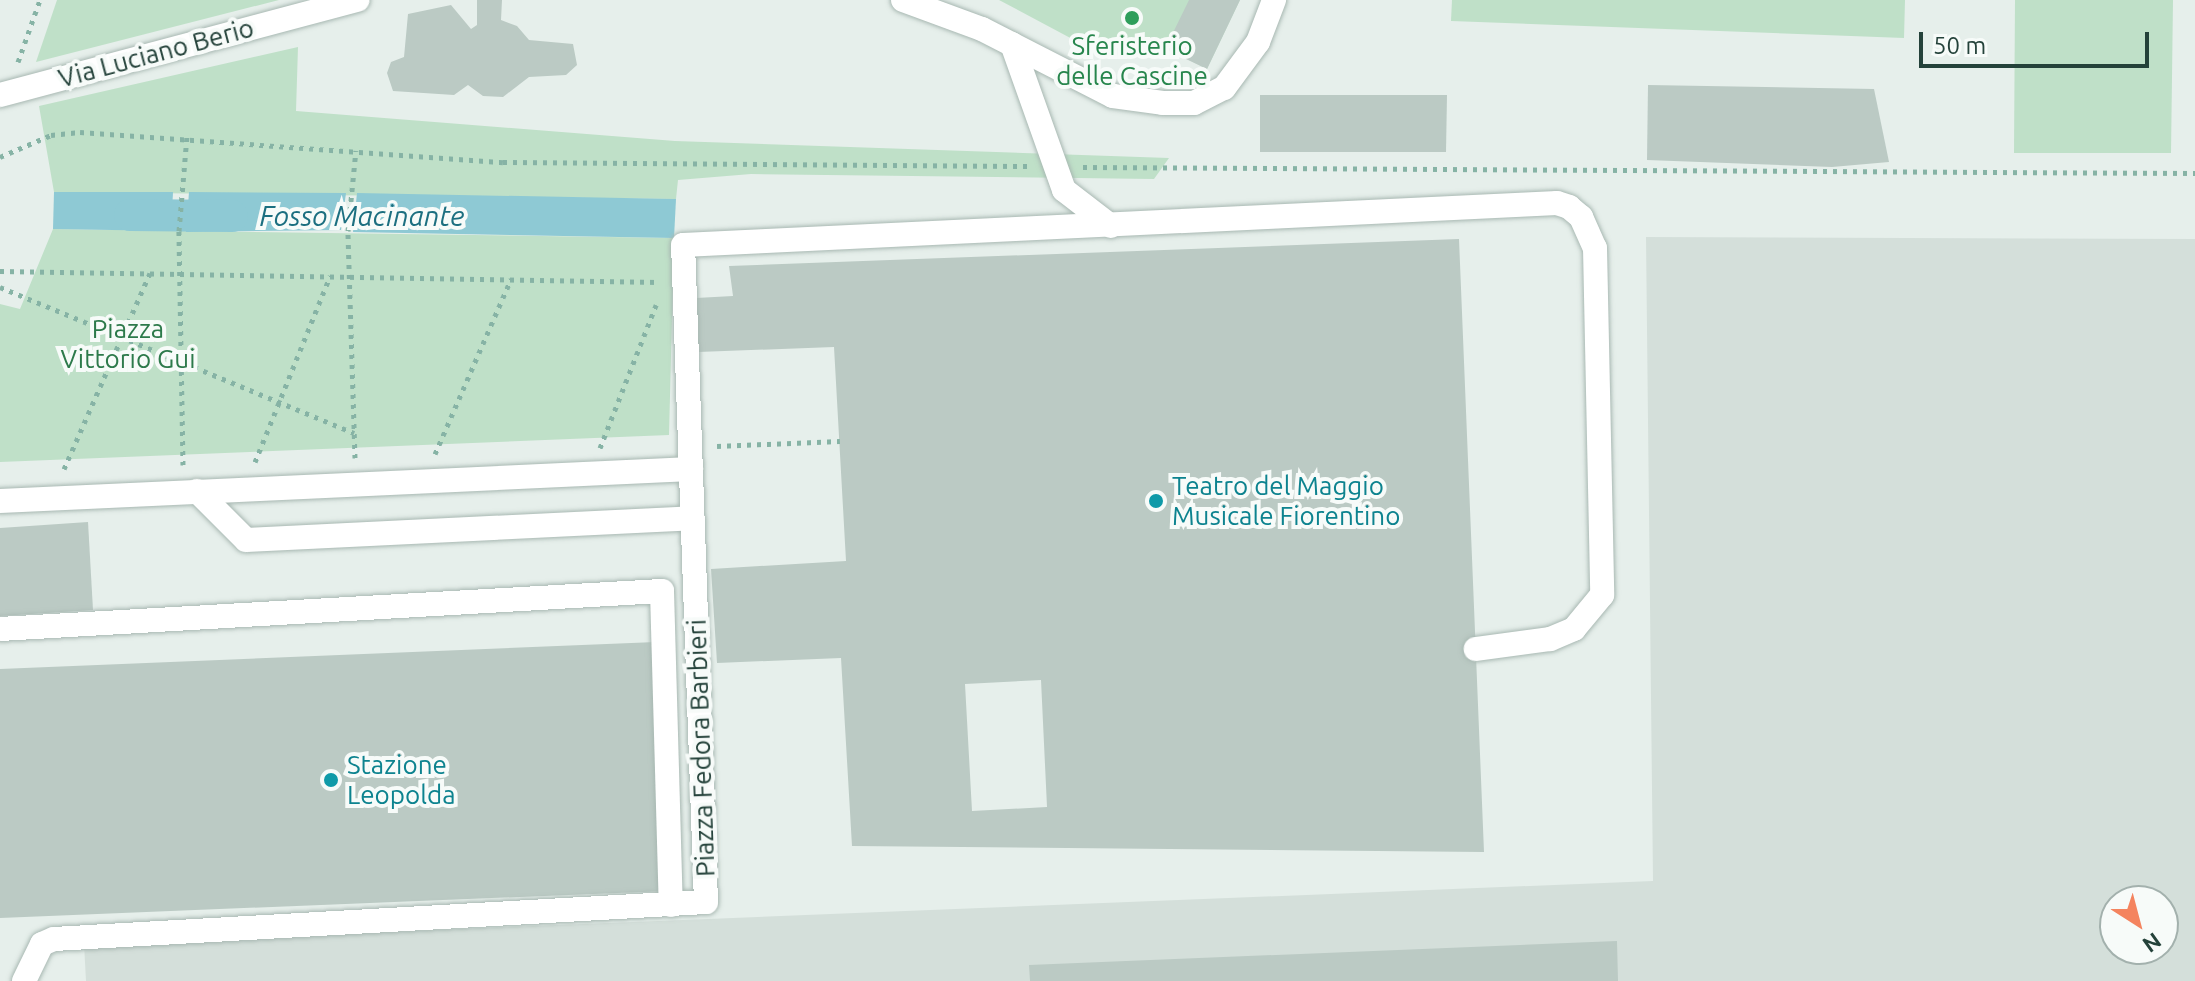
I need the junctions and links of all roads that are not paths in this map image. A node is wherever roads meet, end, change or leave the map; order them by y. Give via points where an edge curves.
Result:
1 (358, 0) edge
2 (903, 0) edge
3 (1274, 0) edge
4 (1012, 44) junction
5 (4, 94) edge
6 (1111, 226) junction
7 (691, 469) junction
8 (197, 491) junction
9 (0, 501) edge
10 (692, 518) junction
11 (0, 629) edge
12 (1476, 649) dead end
13 (671, 905) junction
14 (24, 981) edge

1 - 5 street, Via Luciano Berio
2 - 4 street
3 - 4 street via 1240,71 1210,98 1194,103 1113,96
4 - 6 street via 1052,166 1072,198
6 - 7 street, Piazza Fedora Barbieri via 683,245
6 - 12 street via 1557,203 1581,217 1591,233 1596,268 1602,595 1591,613 1562,634
7 - 8 street
7 - 10 street, Piazza Fedora Barbieri
8 - 9 street
8 - 10 street via 246,540
10 - 13 street, Piazza Fedora Barbieri via 706,902
11 - 13 street, Piazza Fedora Barbieri via 662,591
13 - 14 street via 54,939 42,944

